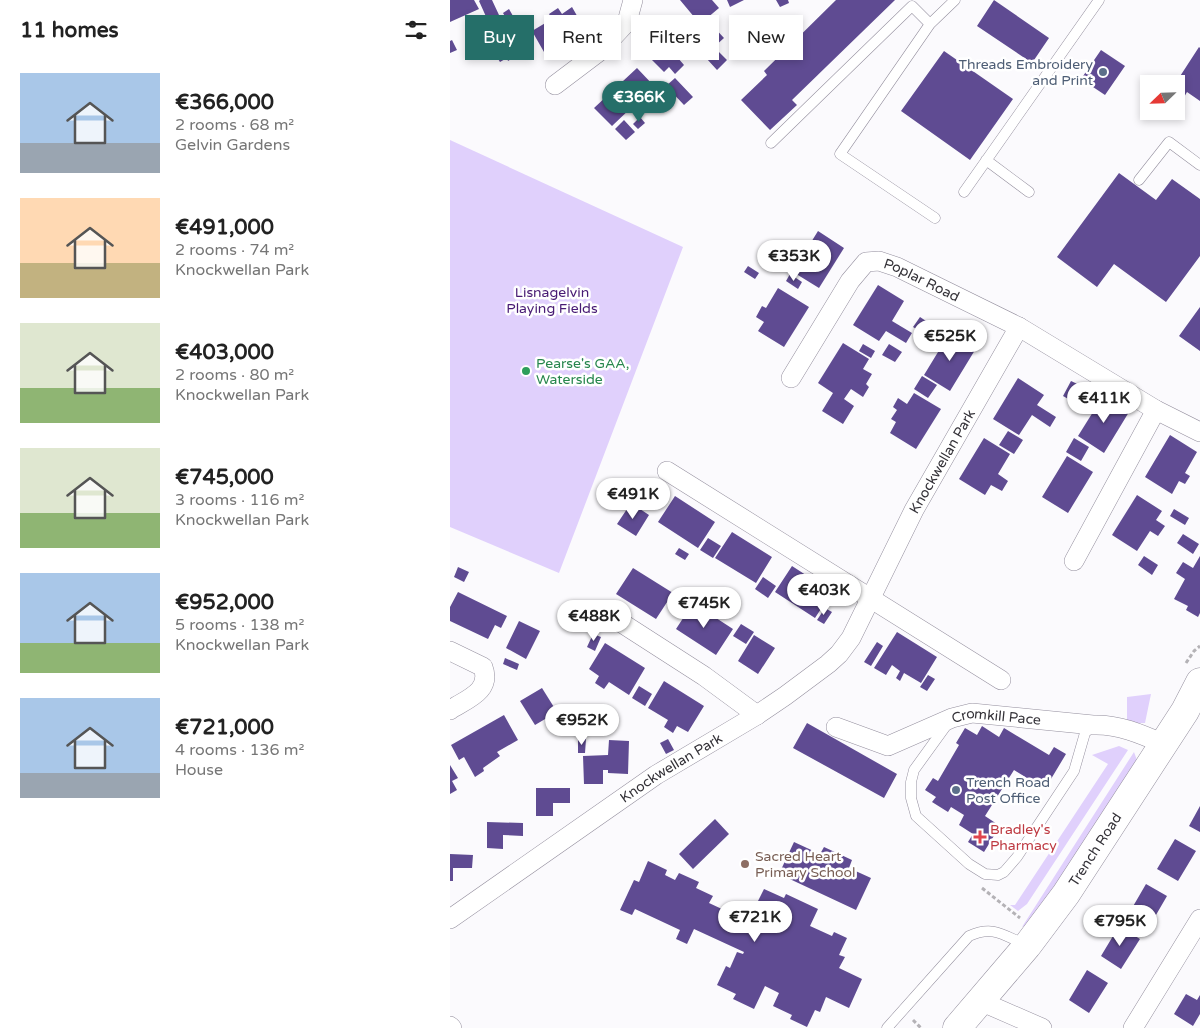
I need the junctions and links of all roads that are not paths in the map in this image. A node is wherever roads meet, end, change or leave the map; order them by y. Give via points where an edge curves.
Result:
1 (633, 0) edge
2 (955, 0) edge
3 (1099, 0) edge
4 (930, 24) junction
5 (555, 85) dead end
6 (772, 143) dead end
7 (986, 160) junction
8 (1200, 165) edge
9 (1139, 180) dead end
10 (964, 192) dead end
11 (1030, 192) dead end
12 (935, 218) dead end
13 (1018, 327) junction
14 (791, 378) dead end
15 (1156, 410) junction
16 (1200, 432) edge
17 (667, 472) dead end
18 (1074, 561) dead end
19 (870, 598) junction
20 (603, 611) dead end
21 (450, 651) edge
22 (1001, 680) dead end
23 (1200, 682) edge
24 (450, 710) edge
25 (758, 715) junction
26 (952, 718) junction
27 (1093, 725) junction
28 (836, 727) dead end
29 (1164, 744) junction
30 (450, 919) edge
31 (1200, 919) edge
32 (1025, 933) junction
33 (980, 1001) junction
34 (887, 1028) edge
35 (957, 1028) edge
36 (1042, 1028) edge
37 (1134, 1028) edge

1 - 5 street via 627,22 600,51
2 - 4 lane
3 - 7 lane
4 - 6 lane via 912,6
4 - 12 lane via 840,154
7 - 10 lane
7 - 11 lane
8 - 9 lane via 1169,142
13 - 14 street, Poplar Road via 897,267 879,261 866,262 850,281
13 - 15 street, Poplar Road
13 - 19 street, Knockwellan Park via 914,510
15 - 16 street, Poplar Road
15 - 18 street
17 - 19 street
19 - 22 street
19 - 25 street, Knockwellan Park via 851,638 839,654
20 - 25 street
21 - 24 street via 483,667 486,682 482,690
23 - 29 street, Trench Road via 1189,712
25 - 30 street, Knockwellan Park via 656,775
26 - 27 street, Cromkill Pace via 972,713
26 - 27 lane via 914,770 911,798 916,816 969,864 985,874 998,875 1017,857 1074,772 1085,733
26 - 28 street, Cromkill Pace via 888,746
27 - 29 street, Cromkill Pace via 1107,725 1142,734
29 - 32 street, Trench Road via 1066,894
31 - 37 street
32 - 33 street, Trench Road
32 - 34 lane via 981,930 969,936
33 - 35 street, Trench Road
33 - 36 street

